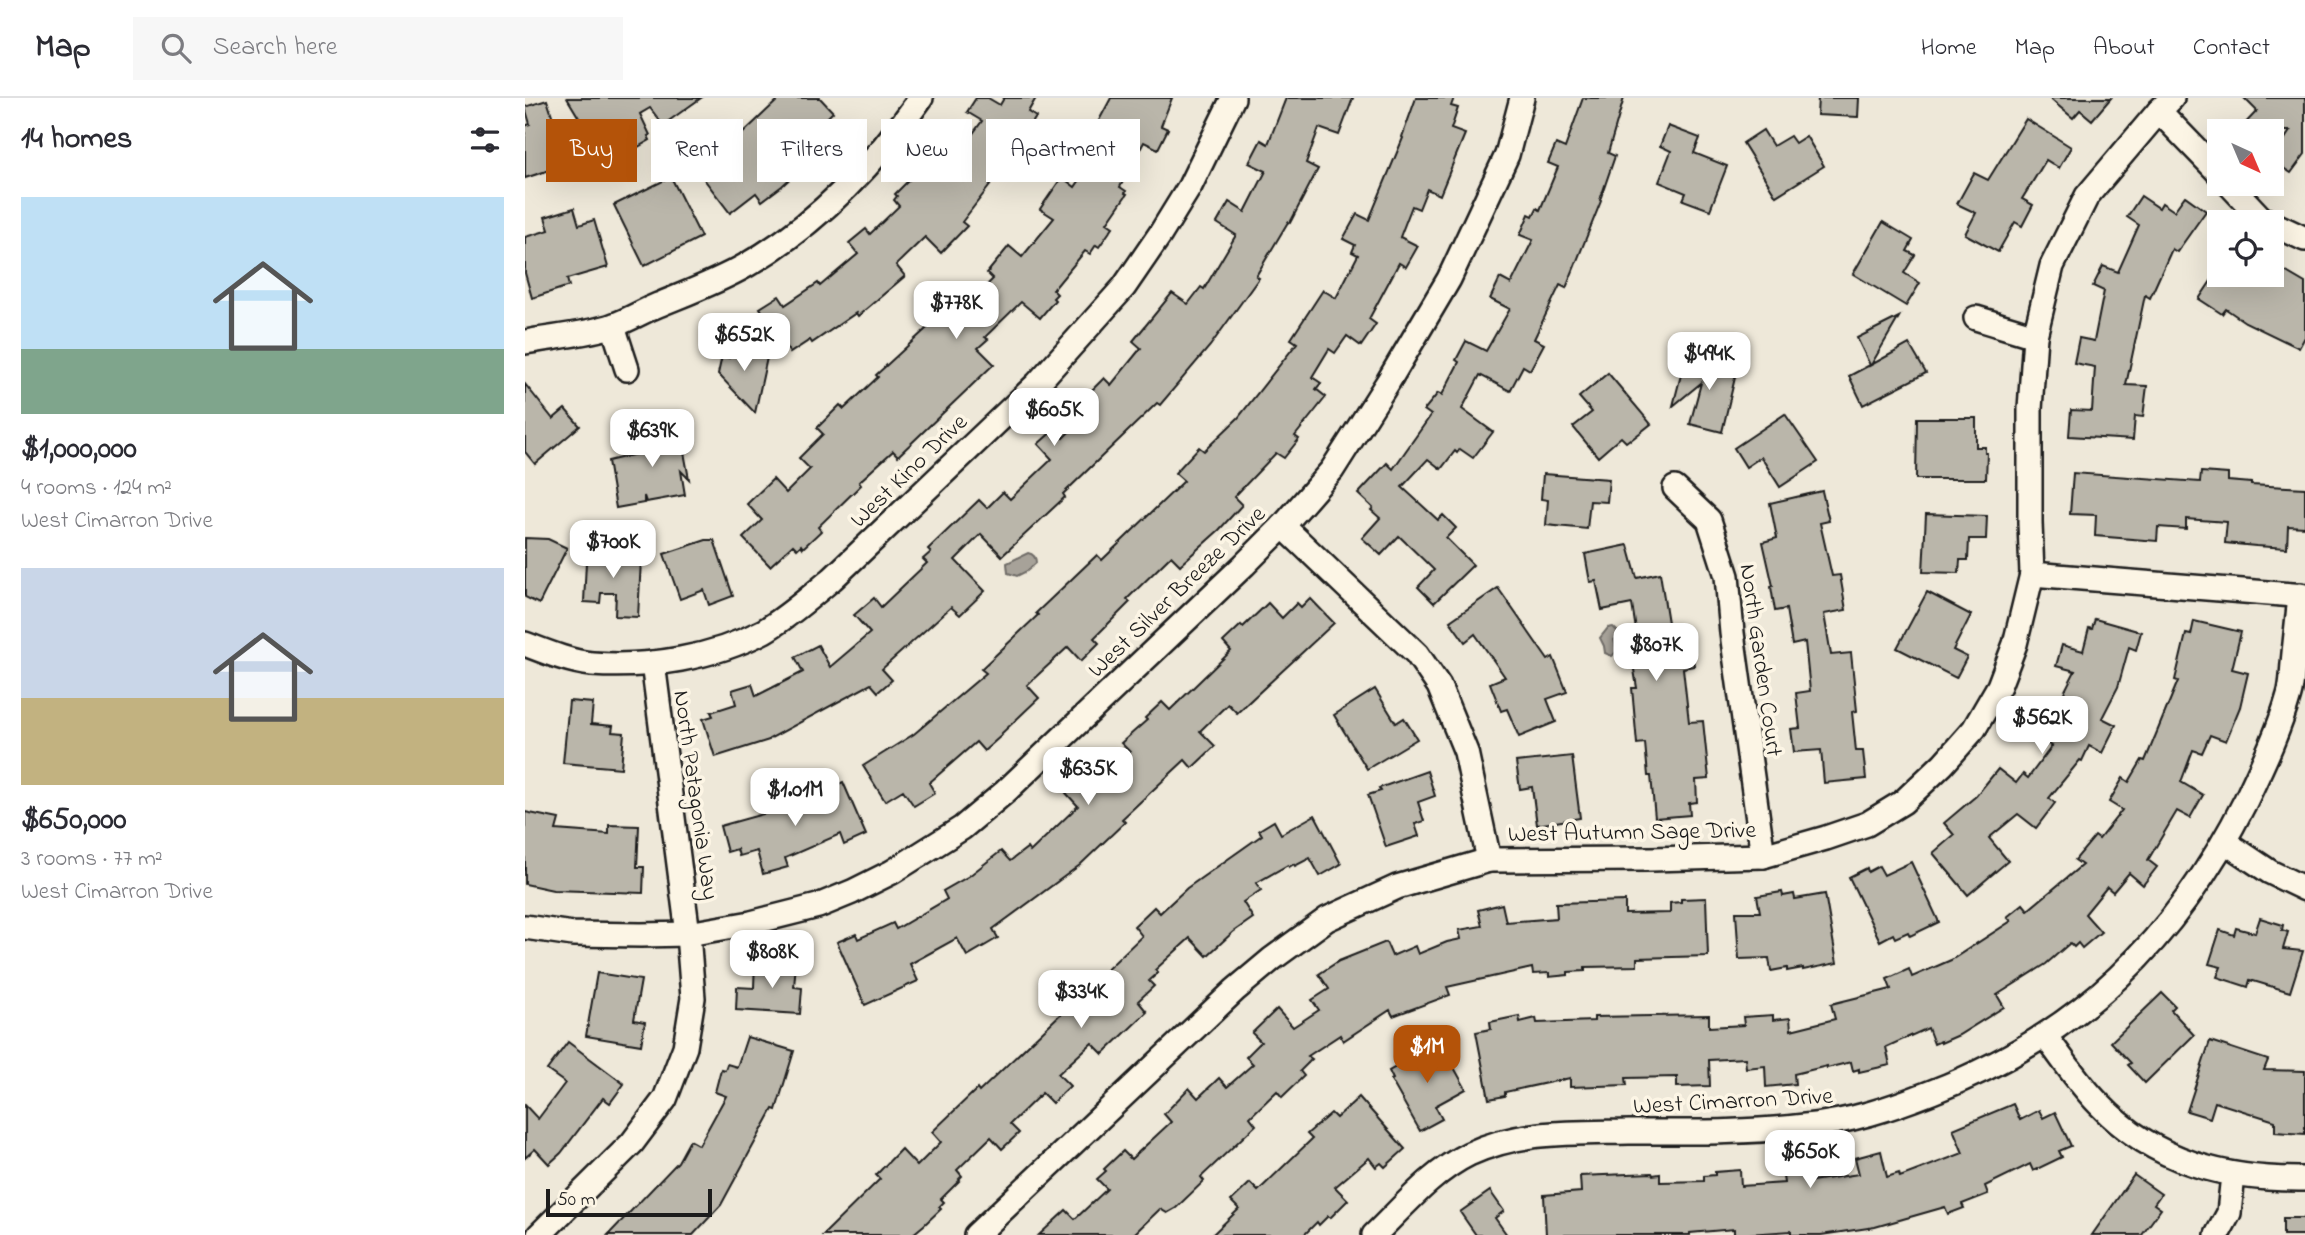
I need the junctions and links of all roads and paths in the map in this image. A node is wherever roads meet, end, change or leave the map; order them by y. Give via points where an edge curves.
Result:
1 (921, 98) edge
2 (1233, 98) edge
3 (1523, 98) edge
4 (2165, 104) edge
5 (2207, 158) edge
6 (2240, 196) edge
7 (2253, 210) edge
8 (2284, 229) edge
9 (2305, 239) edge
10 (1976, 318) dead end
11 (613, 326) junction
12 (2035, 336) junction
13 (525, 342) edge
14 (627, 369) dead end
15 (1675, 488) dead end
16 (1283, 526) junction
17 (2032, 574) junction
18 (2303, 595) edge
19 (525, 644) edge
20 (653, 663) junction
21 (2225, 842) junction
22 (1763, 856) junction
23 (1489, 860) junction
24 (2305, 889) edge
25 (525, 927) edge
26 (688, 934) junction
27 (2045, 1036) junction
28 (2233, 1175) junction
29 (2305, 1178) edge
30 (539, 1235) edge
31 (976, 1235) edge
32 (1374, 1235) edge
33 (2217, 1235) edge

1 - 11 street via 864,171 783,241 707,286
2 - 20 street, West Kino Drive via 1161,233 1123,287 1037,384 801,605 764,631 715,651
3 - 16 street, West Silver Breeze Drive via 1507,155 1449,279 1332,470
4 - 5 street
4 - 12 street, West Autumn Sage Drive via 2087,196 2053,266
6 - 7 street
8 - 9 street
10 - 12 street
11 - 13 street
11 - 14 street
12 - 17 street, West Autumn Sage Drive via 2029,409
15 - 22 street, North Garden Court via 1709,520 1727,576
16 - 23 street via 1417,654 1439,686 1466,752
16 - 26 street, West Silver Breeze Drive via 962,828 892,872 818,906
17 - 18 street
17 - 22 street, West Autumn Sage Drive via 2015,645 1999,686 1974,729 1943,764 1903,802 1867,824
18 - 21 street, West Cimarron Drive via 2290,693 2263,765
19 - 20 street, West Kino Drive via 590,664
20 - 26 street, North Patagonia Way
21 - 24 street
21 - 27 street, West Cimarron Drive via 2150,947 2095,999
22 - 23 street, West Autumn Sage Drive
23 - 31 street, West Autumn Sage Drive via 1385,892 1327,919 1272,959
25 - 26 street, West Silver Breeze Drive via 573,933
26 - 30 street, North Patagonia Way via 693,998 685,1047 665,1099 632,1143
27 - 28 street via 2120,1125 2149,1146
27 - 32 street, West Cimarron Drive via 1957,1082 1848,1120 1712,1131 1542,1133 1502,1141 1467,1155 1434,1177
28 - 29 street
28 - 33 street via 2229,1213

